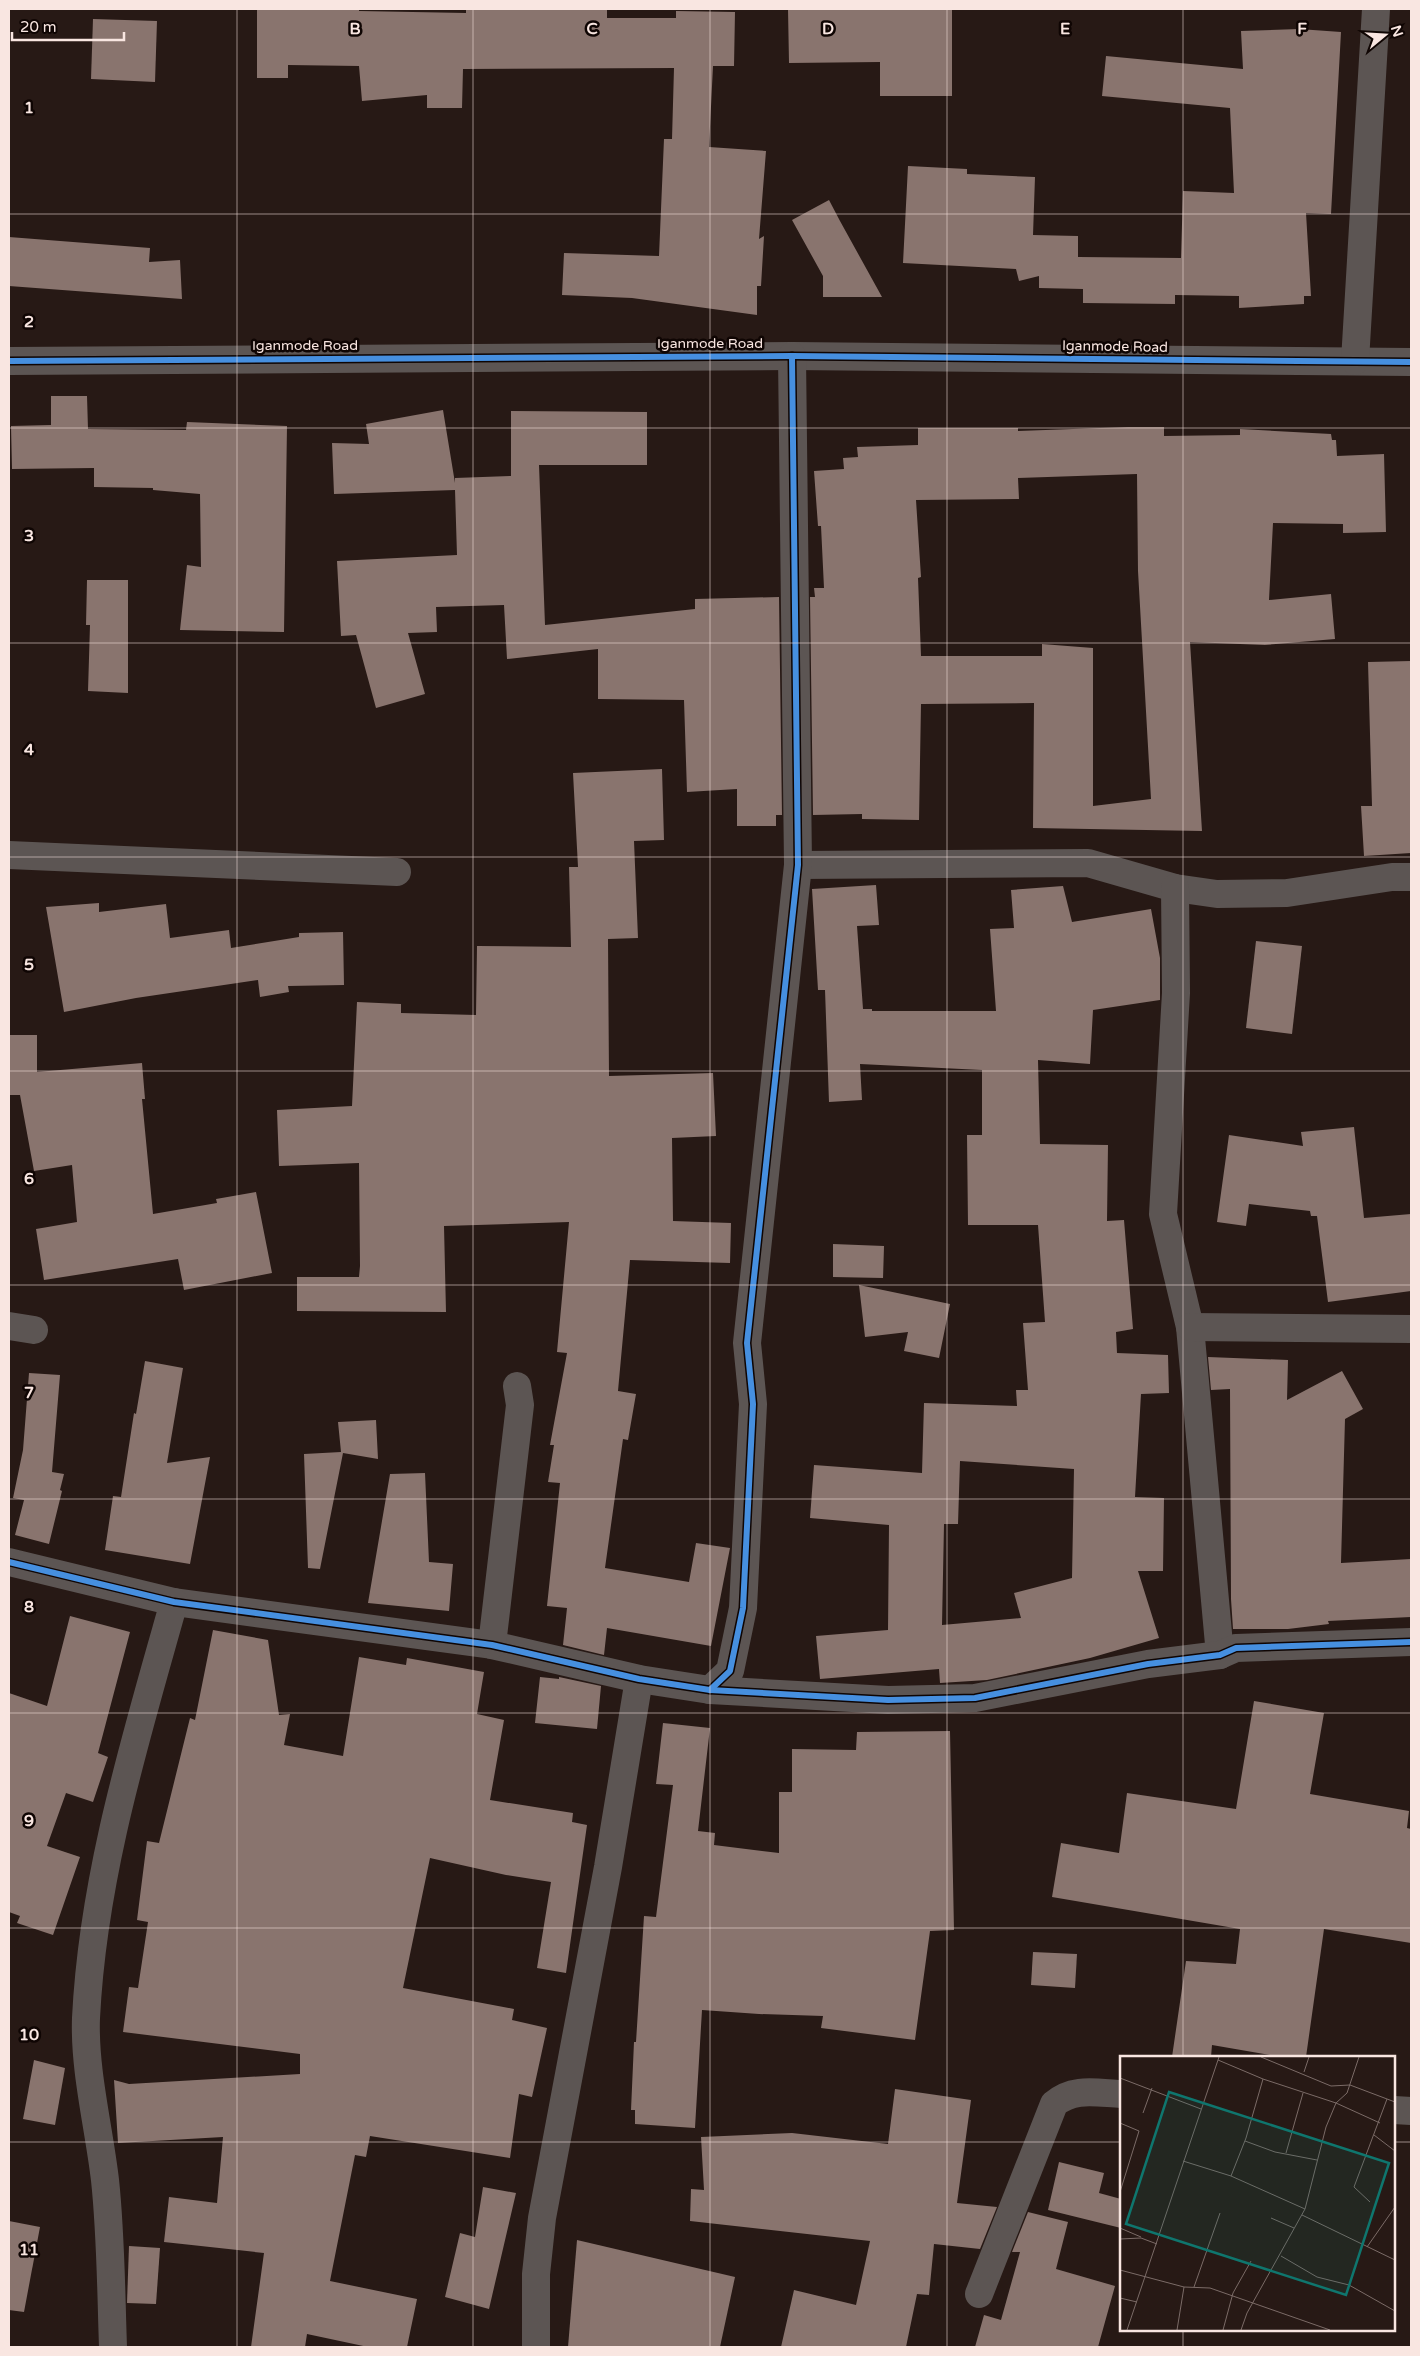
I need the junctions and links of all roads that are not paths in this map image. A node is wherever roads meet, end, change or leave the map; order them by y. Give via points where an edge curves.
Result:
1 (1376, 9) edge
2 (792, 356) junction
3 (9, 361) edge
4 (1355, 361) junction
5 (1411, 362) edge
6 (9, 855) edge
7 (798, 865) junction
8 (397, 872) dead end
9 (1411, 877) edge
10 (1175, 888) junction
11 (1190, 1327) junction
12 (1411, 1329) edge
13 (517, 1386) dead end
14 (9, 1562) edge
15 (174, 1602) junction
16 (1411, 1642) edge
17 (492, 1645) junction
18 (1220, 1655) junction
19 (640, 1679) junction
20 (710, 1690) junction
21 (1120, 2094) edge
22 (1395, 2110) edge
23 (1411, 2111) edge
24 (979, 2294) dead end
25 (113, 2347) edge
26 (536, 2347) edge

1 - 4 street
2 - 3 street, Iganmode Road
2 - 4 street, Iganmode Road
2 - 7 street
4 - 5 street, Iganmode Road
6 - 8 street
7 - 10 street via 1088,863
7 - 20 street via 747,1343 753,1404 743,1608 730,1671
9 - 10 street via 1287,893 1217,894
10 - 11 street via 1176,993 1162,1214
11 - 12 street
11 - 18 street
13 - 17 street via 520,1405
14 - 15 street
15 - 17 street
15 - 25 street via 124,1781 99,1898 86,2019 91,2089 109,2226
16 - 18 street via 1236,1648
17 - 19 street
18 - 20 street via 1148,1664 975,1698 888,1700
19 - 20 street
19 - 26 street via 542,2218 536,2274
21 - 24 street via 1074,2092 1054,2104
22 - 23 street

